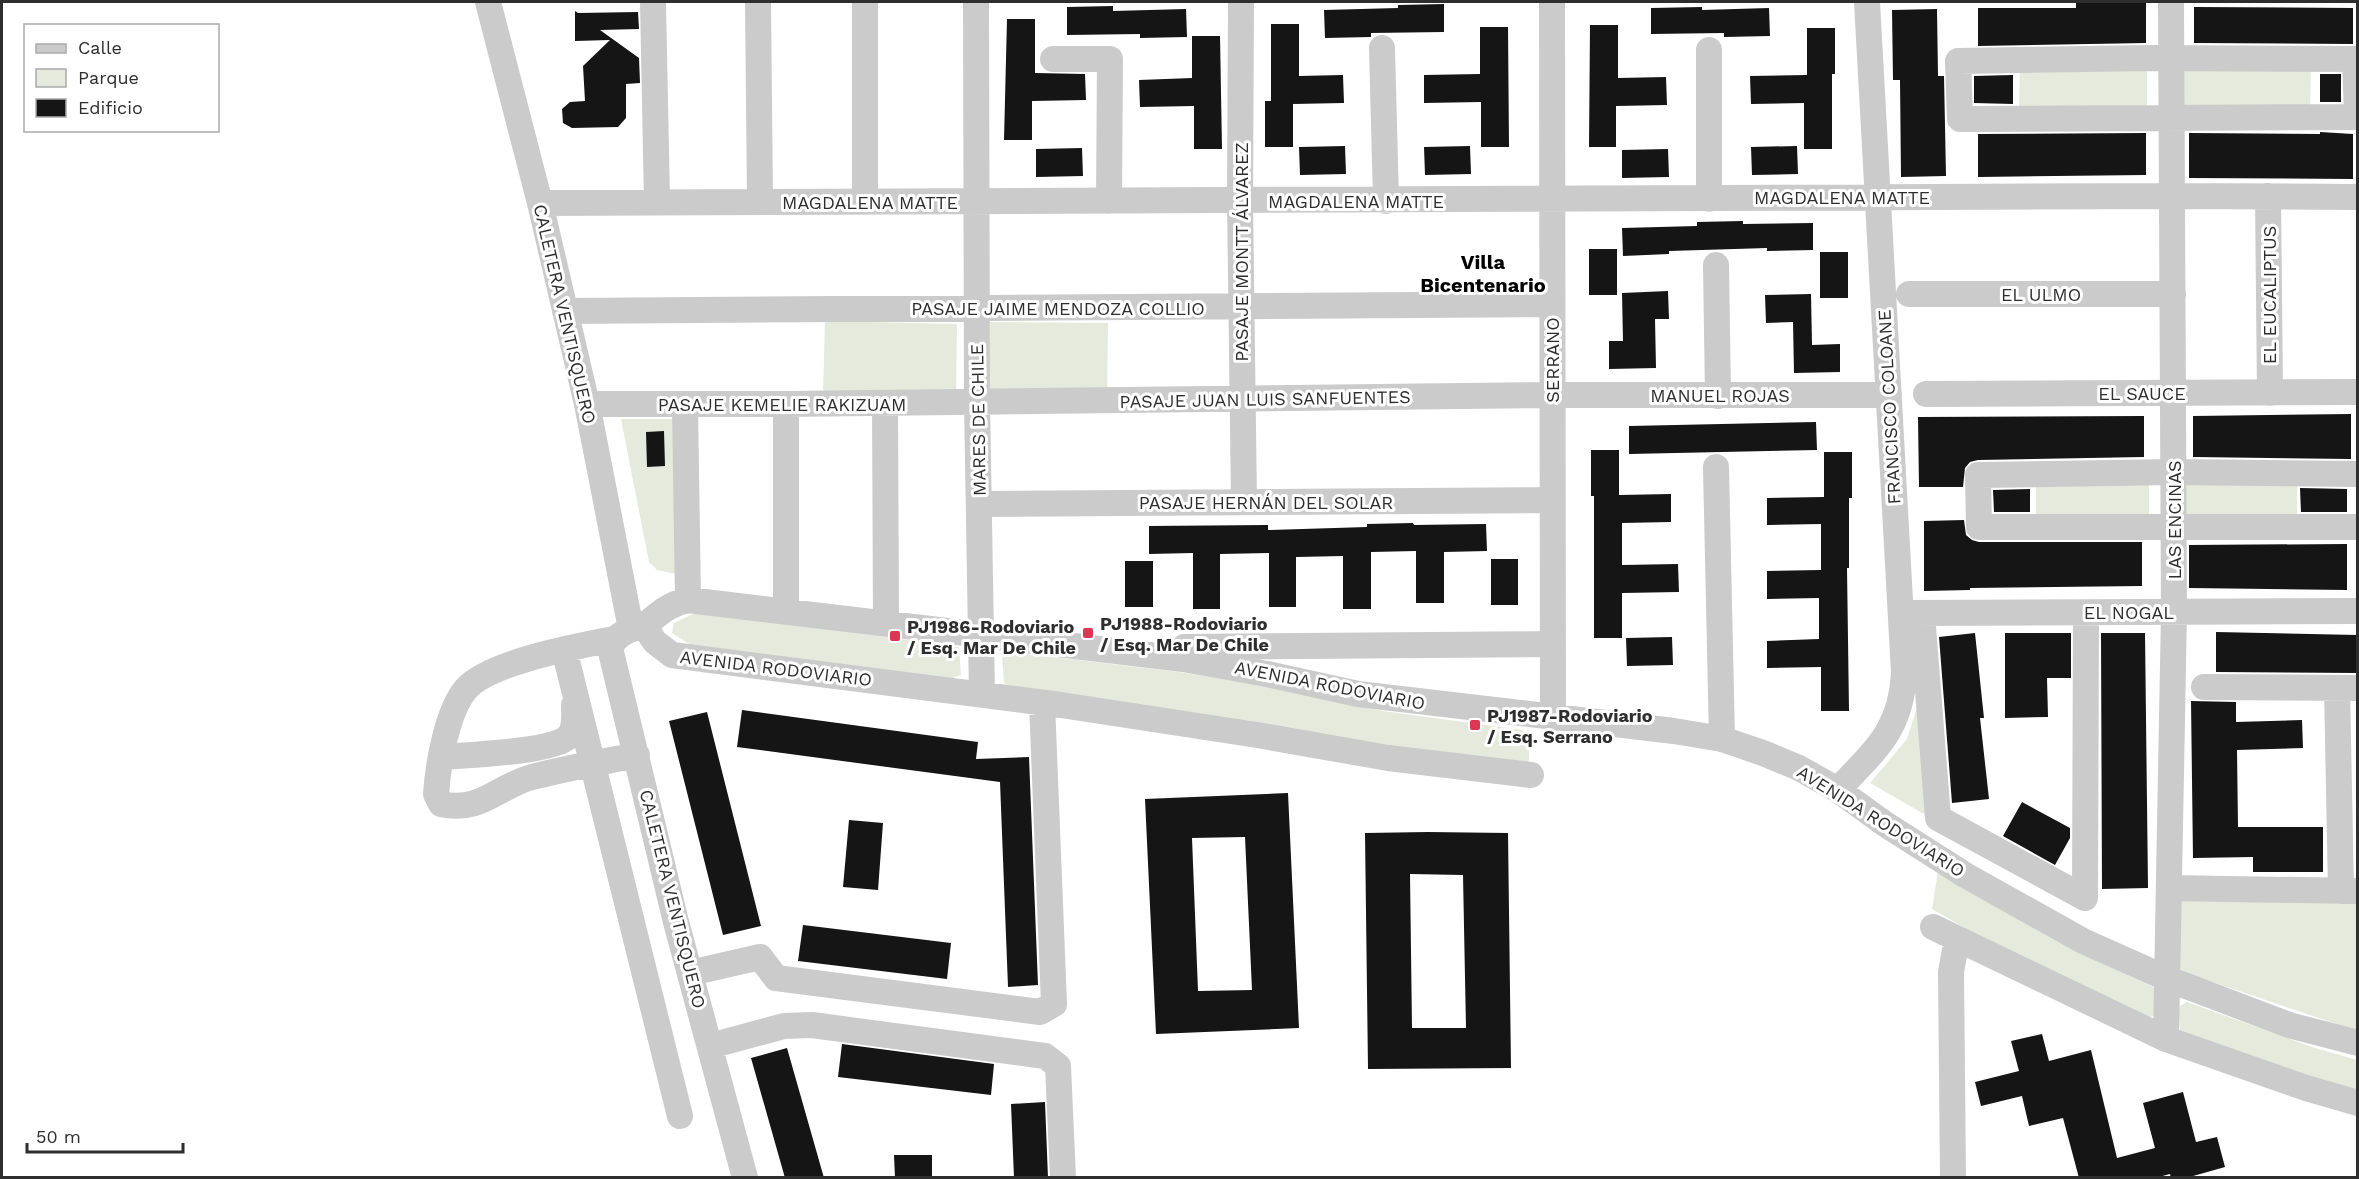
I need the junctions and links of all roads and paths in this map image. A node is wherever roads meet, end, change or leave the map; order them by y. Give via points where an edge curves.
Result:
1 (488, 2) edge
2 (652, 2) edge
3 (758, 2) edge
4 (865, 2) edge
5 (976, 2) edge
6 (1241, 2) edge
7 (1552, 2) edge
8 (1867, 2) edge
9 (2171, 2) edge
10 (1382, 48) dead end
11 (1708, 50) dead end
12 (1053, 58) dead end
13 (2172, 58) junction
14 (2172, 118) junction
15 (2173, 196) junction
16 (2268, 196) junction
17 (1876, 197) junction
18 (2358, 197) edge
19 (1709, 198) junction
20 (1551, 200) junction
21 (1109, 201) junction
22 (1240, 201) junction
23 (1386, 201) junction
24 (657, 202) junction
25 (760, 202) junction
26 (865, 202) junction
27 (978, 202) junction
28 (540, 203) junction
29 (1716, 265) dead end
30 (1909, 294) dead end
31 (2173, 294) junction
32 (1552, 304) junction
33 (1241, 307) junction
34 (977, 309) junction
35 (565, 311) junction
36 (2358, 392) edge
37 (2174, 393) junction
38 (2270, 393) junction
39 (1926, 394) dead end
40 (1552, 395) junction
41 (1888, 395) junction
42 (1718, 396) junction
43 (1242, 400) junction
44 (977, 402) junction
45 (885, 404) junction
46 (587, 405) junction
47 (685, 405) junction
48 (786, 405) junction
49 (1716, 467) dead end
50 (2174, 472) junction
51 (2358, 474) edge
52 (1552, 500) junction
53 (1244, 502) junction
54 (980, 504) junction
55 (2174, 526) junction
56 (2358, 527) edge
57 (688, 600) junction
58 (786, 610) junction
59 (2358, 611) edge
60 (2174, 612) junction
61 (1911, 613) junction
62 (2086, 613) junction
63 (886, 622) junction
64 (630, 631) junction
65 (981, 634) junction
66 (1552, 644) junction
67 (564, 648) junction
68 (1183, 659) junction
69 (573, 686) junction
70 (2204, 687) dead end
71 (2348, 688) edge
72 (982, 695) junction
73 (1042, 703) junction
74 (1553, 718) junction
75 (1722, 739) junction
76 (637, 755) junction
77 (442, 757) junction
78 (592, 764) junction
79 (1531, 775) dead end
80 (1838, 790) junction
81 (2170, 888) junction
82 (2349, 891) edge
83 (1933, 927) dead end
84 (1957, 939) junction
85 (690, 973) junction
86 (2168, 979) junction
87 (2166, 1039) junction
88 (2358, 1043) edge
89 (710, 1046) junction
90 (2358, 1103) edge
91 (680, 1116) dead end
92 (745, 1178) edge
93 (1063, 1178) edge
94 (1953, 1178) edge

1 - 28 street, CALETERA VENTISQUERO
2 - 24 street
3 - 25 street
4 - 26 street
5 - 27 street, MARES DE CHILE
6 - 22 street, PASAJE MONTT ÁLVAREZ
7 - 20 street, SERRANO
8 - 17 street, FRANCISCO COLOANE
9 - 13 street, LAS ENCINAS
10 - 23 street
11 - 19 street
12 - 21 street via 1110,59
13 - 14 street, LAS ENCINAS
13 - 14 street via 2355,59 2357,117
13 - 14 street via 1958,61 1960,119
14 - 15 street, LAS ENCINAS
15 - 16 street, MAGDALENA MATTE
15 - 17 street, MAGDALENA MATTE
15 - 31 street, LAS ENCINAS
16 - 18 street, MAGDALENA MATTE
16 - 38 street, EL EUCALIPTUS
17 - 19 street, MAGDALENA MATTE
17 - 41 street, FRANCISCO COLOANE
19 - 20 street, MAGDALENA MATTE
20 - 23 street, MAGDALENA MATTE
20 - 32 street, SERRANO
21 - 22 street, MAGDALENA MATTE
21 - 27 street, MAGDALENA MATTE
22 - 23 street, MAGDALENA MATTE
22 - 33 street, PASAJE MONTT ÁLVAREZ
24 - 25 street, MAGDALENA MATTE
24 - 28 street, MAGDALENA MATTE
25 - 26 street, MAGDALENA MATTE
26 - 27 street, MAGDALENA MATTE
27 - 34 street, MARES DE CHILE
28 - 35 street, CALETERA VENTISQUERO
29 - 42 street
30 - 31 street, EL ULMO
31 - 37 street, LAS ENCINAS
32 - 33 street, PASAJE JAIME MENDOZA COLLIO
32 - 40 street, SERRANO
33 - 34 street, PASAJE JAIME MENDOZA COLLIO
33 - 43 street, PASAJE MONTT ÁLVAREZ
34 - 35 street, PASAJE JAIME MENDOZA COLLIO
34 - 44 street, MARES DE CHILE
35 - 46 street, CALETERA VENTISQUERO
36 - 38 street, EL SAUCE
37 - 38 street, EL SAUCE
37 - 39 street, EL SAUCE
37 - 50 street, LAS ENCINAS
40 - 42 street, MANUEL ROJAS
40 - 43 street, PASAJE JUAN LUIS SANFUENTES
40 - 52 street, SERRANO
41 - 42 street, MANUEL ROJAS
41 - 61 street, FRANCISCO COLOANE
43 - 44 street, PASAJE JUAN LUIS SANFUENTES
43 - 53 street, PASAJE MONTT ÁLVAREZ
44 - 45 street, PASAJE KEMELIE RAKIZUAM
44 - 54 street, MARES DE CHILE
45 - 48 street, PASAJE KEMELIE RAKIZUAM
45 - 63 street
46 - 47 street, PASAJE KEMELIE RAKIZUAM
46 - 64 street, CALETERA VENTISQUERO
47 - 48 street, PASAJE KEMELIE RAKIZUAM
47 - 57 street
48 - 58 street
49 - 75 street
50 - 51 street
50 - 55 street, LAS ENCINAS
50 - 55 street via 1978,475 1979,527
52 - 53 street, PASAJE HERNÁN DEL SOLAR
52 - 66 street, SERRANO
53 - 54 street, PASAJE HERNÁN DEL SOLAR
54 - 65 street, MARES DE CHILE
55 - 56 street
55 - 60 street, LAS ENCINAS
57 - 58 street, AVENIDA RODOVIARIO
57 - 64 street via 669,606
58 - 63 street, AVENIDA RODOVIARIO
59 - 60 street, EL NOGAL
60 - 62 street, EL NOGAL
60 - 81 street, LAS ENCINAS
61 - 62 street, EL NOGAL
61 - 62 street via 1938,818 2085,898
61 - 80 street, FRANCISCO COLOANE via 1898,713 1878,745
63 - 65 street, AVENIDA RODOVIARIO
64 - 67 street
64 - 72 street, AVENIDA RODOVIARIO via 672,655
64 - 76 street, CALETERA VENTISQUERO via 610,648
65 - 68 street, AVENIDA RODOVIARIO
65 - 72 street, MARES DE CHILE
66 - 68 street via 1184,646
66 - 74 street, SERRANO
67 - 69 street
67 - 77 street via 510,665 468,687 456,702
68 - 74 street, AVENIDA RODOVIARIO via 1358,694
69 - 77 street via 574,723 569,736 558,742
69 - 78 street
70 - 71 street
71 - 82 street
72 - 73 street, AVENIDA RODOVIARIO
73 - 79 street, AVENIDA RODOVIARIO via 1191,724 1337,762 1388,758
73 - 85 street via 1054,1004 1040,1012 776,978 760,957
74 - 75 street, AVENIDA RODOVIARIO
75 - 80 street, AVENIDA RODOVIARIO via 1799,768
76 - 78 street
76 - 85 street, CALETERA VENTISQUERO
77 - 78 street via 436,794 441,804 455,807 469,806 531,777
78 - 91 street
80 - 86 street, AVENIDA RODOVIARIO via 1965,875 2083,941
81 - 82 street
81 - 86 street, LAS ENCINAS
83 - 84 street
84 - 87 street
84 - 94 street via 1951,972
85 - 89 street, CALETERA VENTISQUERO
86 - 87 street, LAS ENCINAS
86 - 88 street, AVENIDA RODOVIARIO via 2289,1025
87 - 90 street
89 - 92 street, CALETERA VENTISQUERO
89 - 93 street via 784,1026 812,1025 1045,1056 1058,1066

